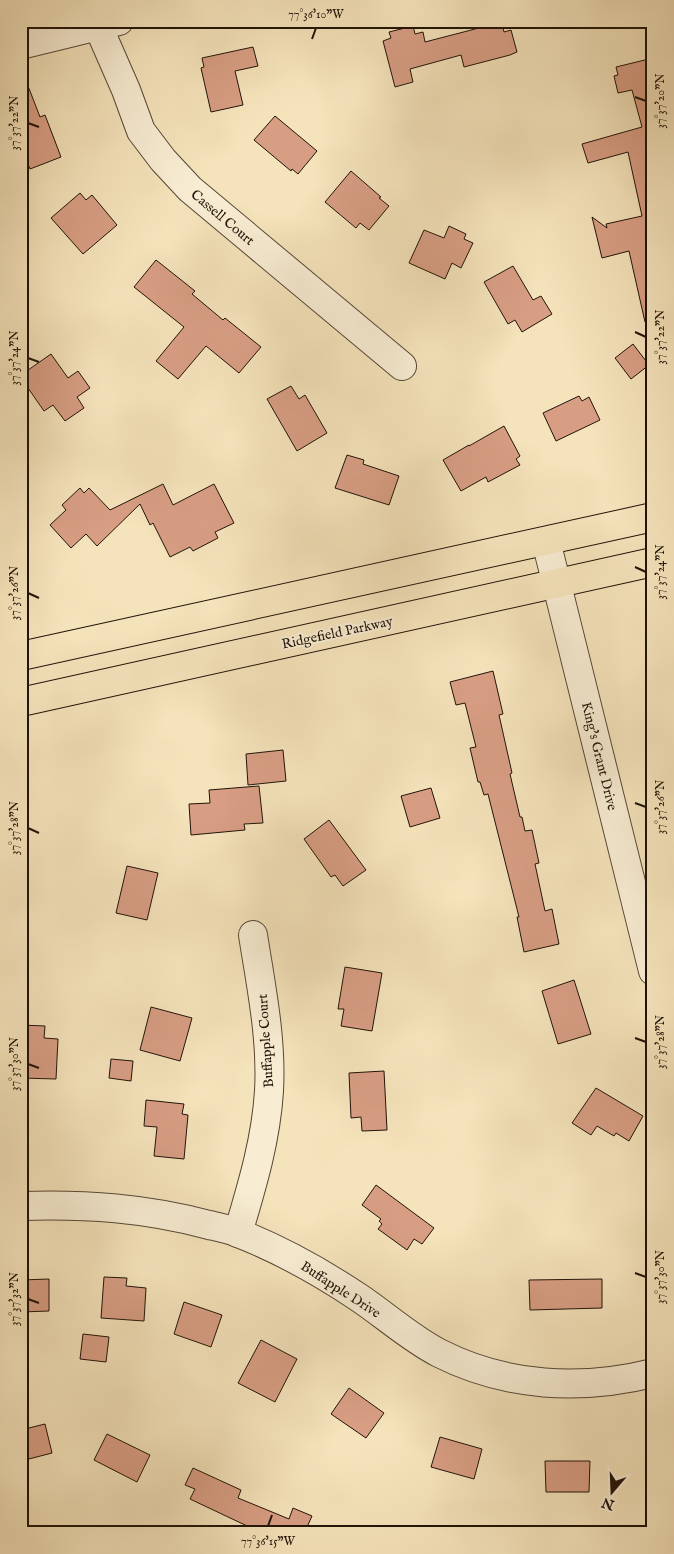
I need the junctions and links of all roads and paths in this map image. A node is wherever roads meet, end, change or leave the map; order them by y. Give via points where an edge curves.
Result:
1 (109, 24) edge
2 (21, 45) edge
3 (402, 366) dead end
4 (653, 517) edge
5 (546, 541) junction
6 (653, 562) edge
7 (557, 584) junction
8 (21, 656) edge
9 (21, 702) edge
10 (253, 935) dead end
11 (653, 971) edge
12 (21, 1206) edge
13 (238, 1233) junction
14 (653, 1373) edge

1 - 2 street
1 - 3 street, Cassell Court via 126,90 141,131 163,160 190,189
4 - 5 main road
5 - 7 street, King's Grant Drive
5 - 8 main road
6 - 7 main road, Ridgefield Parkway
7 - 9 main road, Ridgefield Parkway
7 - 11 street, King's Grant Drive
10 - 13 street, Buffapple Court via 266,1020 269,1091 256,1174
12 - 13 street, Buffapple Drive via 96,1206 162,1213
13 - 14 street, Buffapple Drive via 305,1264 359,1298 404,1332 438,1353 472,1368 518,1381 563,1384 603,1383

